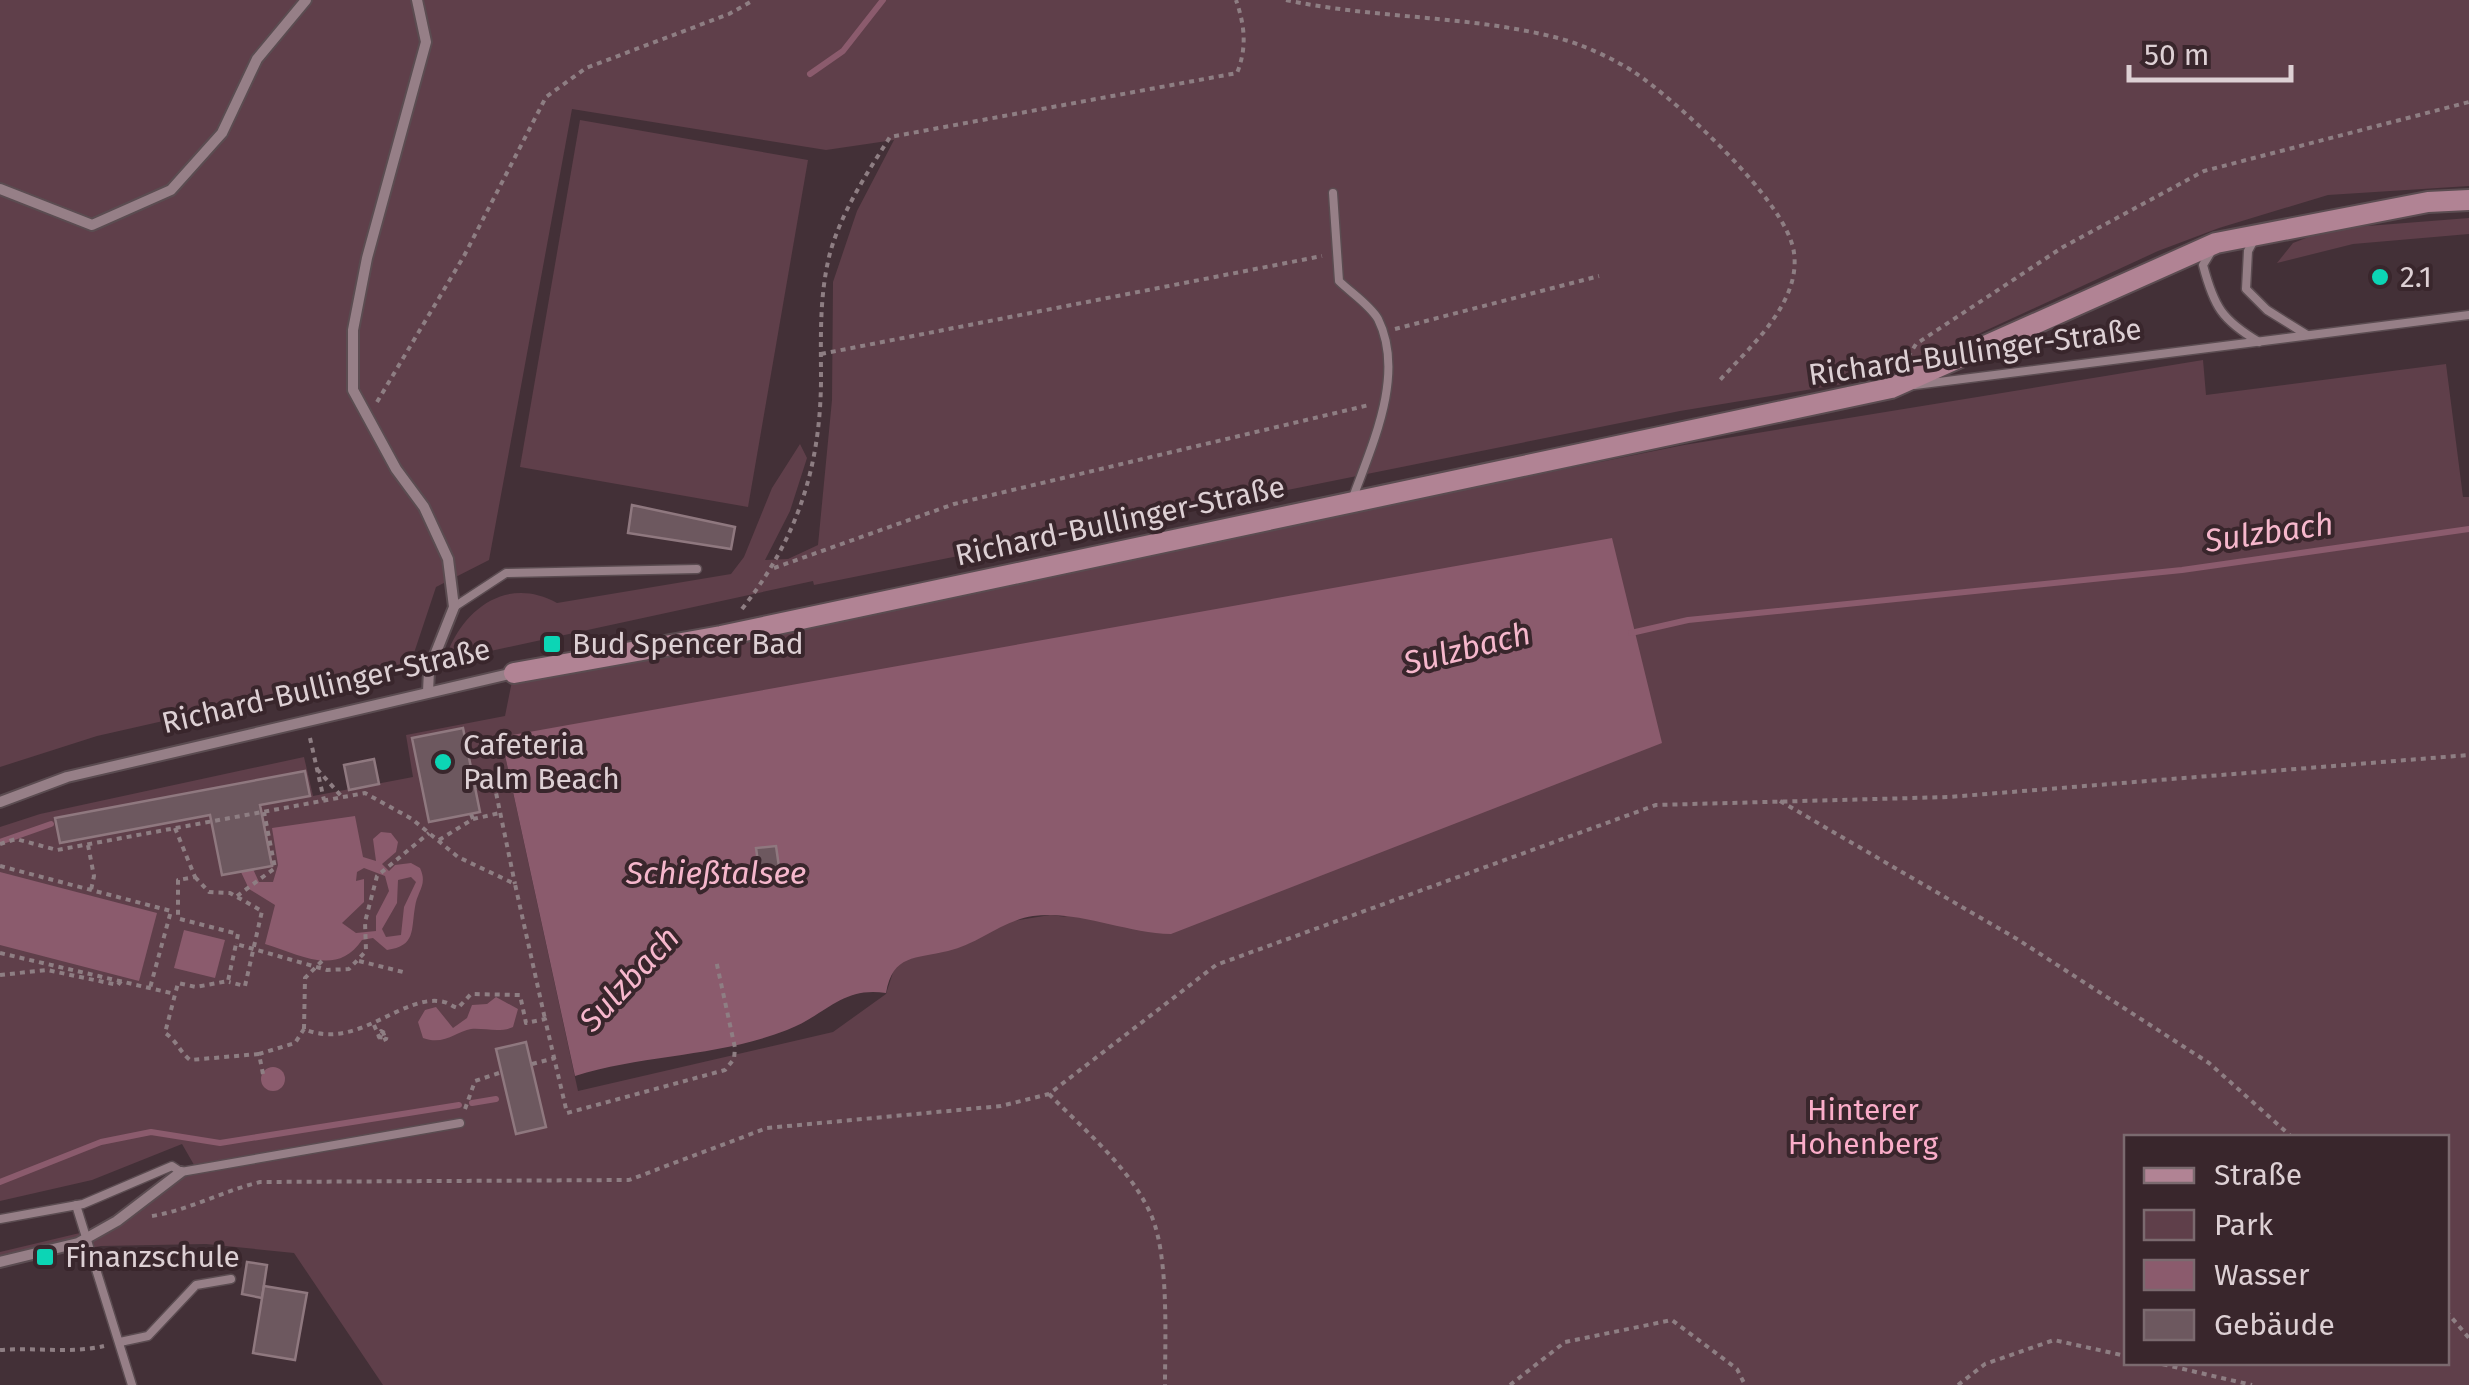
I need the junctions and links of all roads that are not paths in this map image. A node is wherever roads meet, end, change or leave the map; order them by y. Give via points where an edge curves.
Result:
1 (306, 0) edge
2 (416, 0) edge
3 (0, 189) edge
4 (1334, 192) dead end
5 (2469, 200) edge
6 (2259, 232) junction
7 (2216, 243) junction
8 (2469, 315) edge
9 (2307, 335) junction
10 (2261, 344) junction
11 (1891, 388) junction
12 (1352, 502) junction
13 (697, 568) dead end
14 (454, 607) junction
15 (514, 673) joint
16 (428, 692) junction
17 (0, 802) edge
18 (460, 1122) road end
19 (181, 1172) junction
20 (76, 1205) junction
21 (0, 1219) edge
22 (87, 1238) junction
23 (0, 1262) edge
24 (232, 1279) dead end
25 (120, 1342) junction
26 (132, 1385) edge

1 - 3 street via 257,58 222,133 171,190 92,225
2 - 14 street via 426,42 367,258 353,330 353,390 448,558
4 - 12 lane via 1338,280 1377,318 1387,360 1384,402
5 - 6 street
6 - 7 street
6 - 9 lane via 2248,252 2246,290
7 - 10 lane via 2203,265 2211,296 2228,324
7 - 11 street
8 - 9 lane, Richard-Bullinger-Straße
9 - 10 lane, Richard-Bullinger-Straße
10 - 11 lane, Richard-Bullinger-Straße
11 - 12 street, Richard-Bullinger-Straße
12 - 15 street, Richard-Bullinger-Straße via 721,636
13 - 14 lane via 506,573
14 - 16 street via 429,670
15 - 16 street, Richard-Bullinger-Straße
16 - 17 street, Richard-Bullinger-Straße via 67,778
18 - 19 lane
19 - 20 lane via 172,1166
19 - 22 street
20 - 21 lane
20 - 22 lane
22 - 23 street
22 - 25 lane
24 - 25 lane via 196,1286 148,1336
25 - 26 lane

